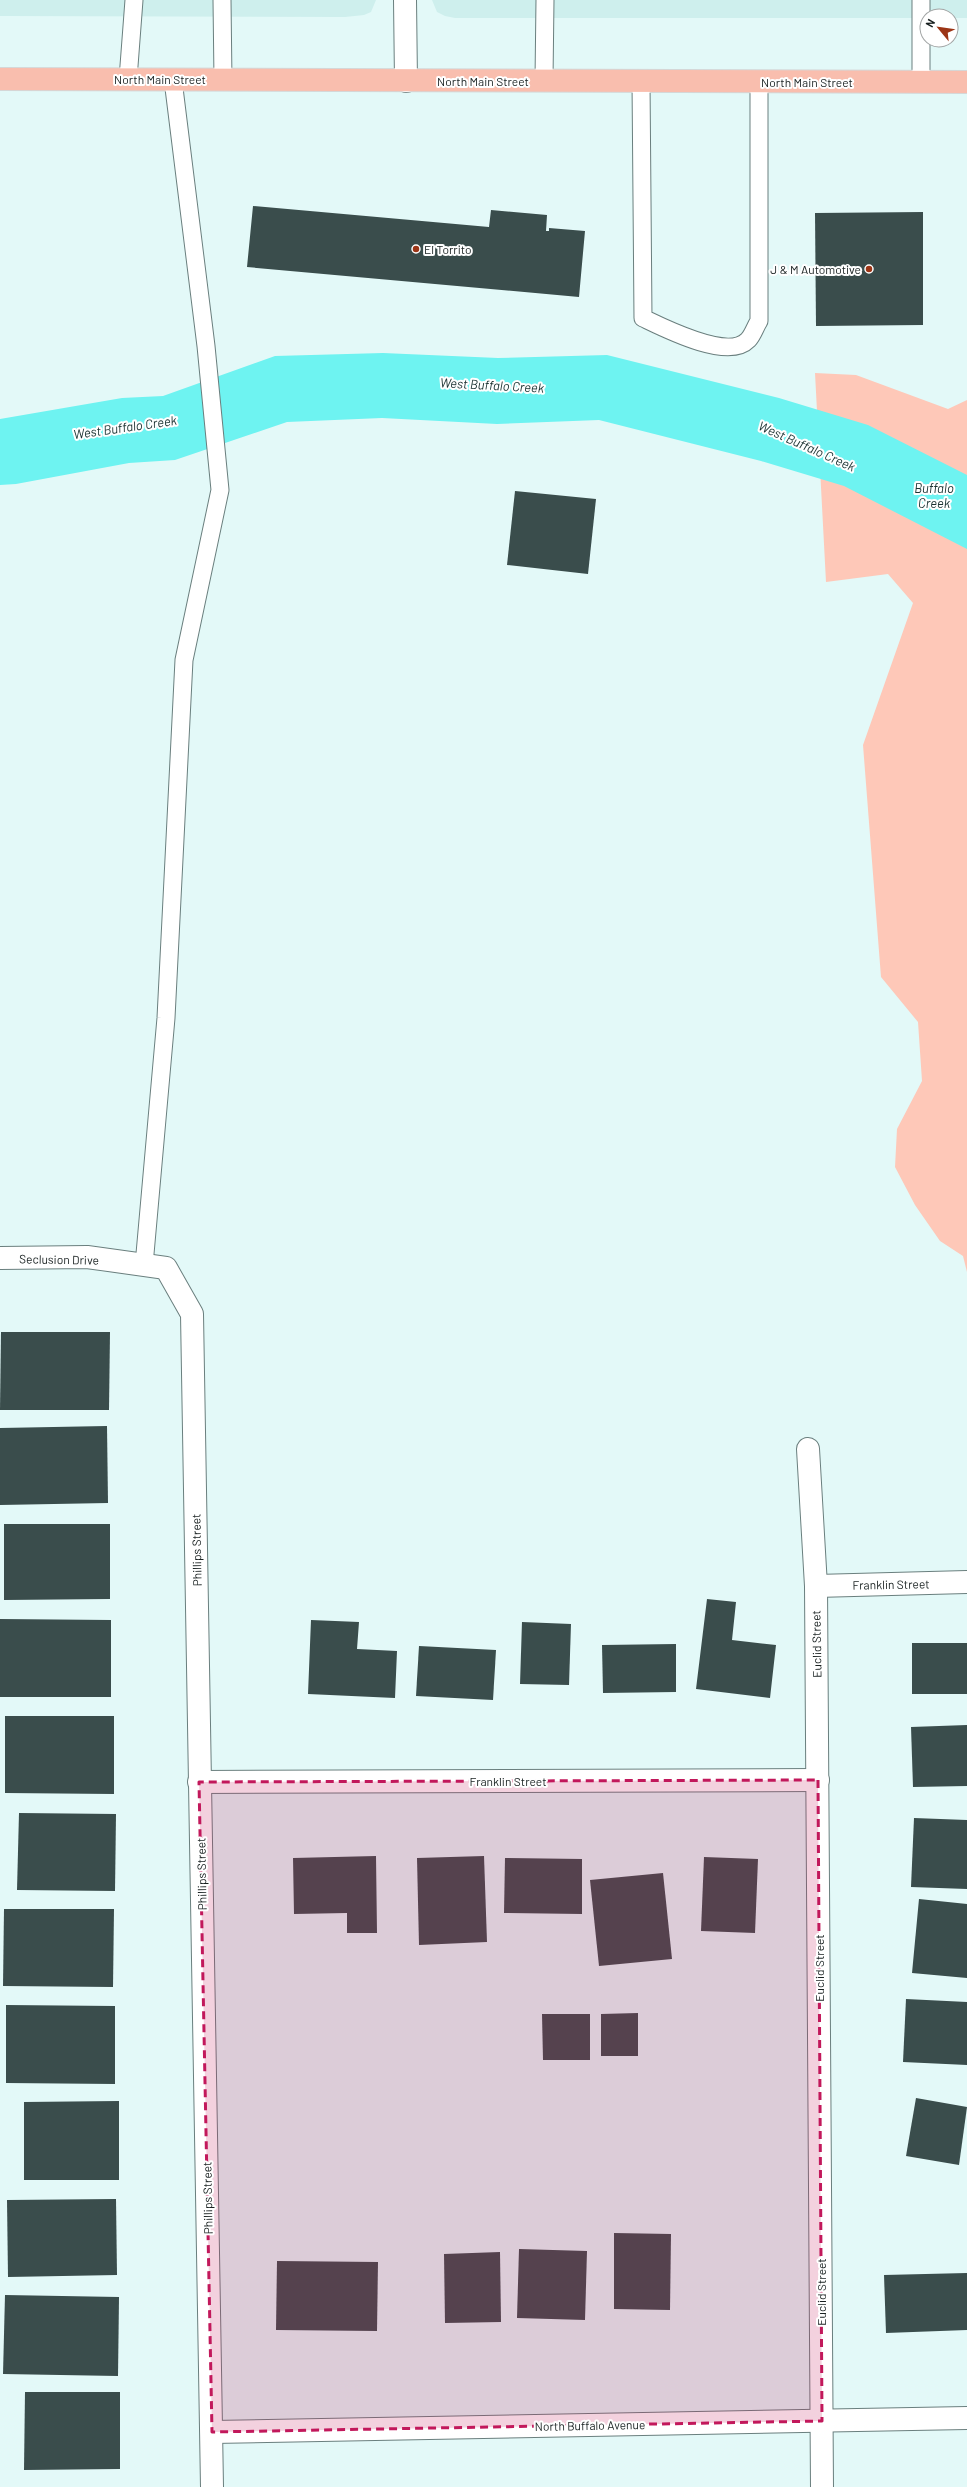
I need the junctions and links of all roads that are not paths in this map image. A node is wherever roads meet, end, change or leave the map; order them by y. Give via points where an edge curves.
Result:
1 (134, 0) edge
2 (222, 0) edge
3 (405, 0) edge
4 (545, 0) edge
5 (921, 0) edge
6 (0, 79) edge
7 (128, 79) junction
8 (173, 80) junction
9 (223, 80) junction
10 (544, 80) junction
11 (406, 81) junction
12 (641, 81) junction
13 (759, 82) junction
14 (921, 82) junction
15 (967, 82) edge
16 (0, 1258) edge
17 (144, 1265) junction
18 (166, 1268) joint
19 (808, 1449) dead end
20 (967, 1582) edge
21 (816, 1586) junction
22 (818, 1780) junction
23 (199, 1782) junction
24 (967, 2418) edge
25 (822, 2421) junction
26 (212, 2432) junction
27 (212, 2487) edge
28 (822, 2487) edge

1 - 7 lane
2 - 9 lane
3 - 11 street
4 - 10 lane
5 - 14 lane
6 - 7 main road, North Main Street
7 - 8 main road, North Main Street
8 - 9 main road, North Main Street
8 - 17 lane via 210,382 220,490 184,660 166,1018
9 - 11 main road, North Main Street
10 - 11 main road, North Main Street
10 - 12 main road, North Main Street
12 - 13 main road, North Main Street
12 - 13 lane via 643,318 683,337 731,348 748,340 759,321
13 - 14 main road, North Main Street
14 - 15 main road, North Main Street
16 - 17 street, Seclusion Drive via 87,1257
17 - 18 street, Seclusion Drive
18 - 23 street, Phillips Street via 192,1314
19 - 21 street, Euclid Street
20 - 21 street, Franklin Street
21 - 22 street, Euclid Street
22 - 23 street, Franklin Street
22 - 25 street, Euclid Street
23 - 26 street, Phillips Street
24 - 25 street, North Buffalo Avenue
25 - 26 street, North Buffalo Avenue
25 - 28 street, Euclid Street
26 - 27 street, Phillips Street

